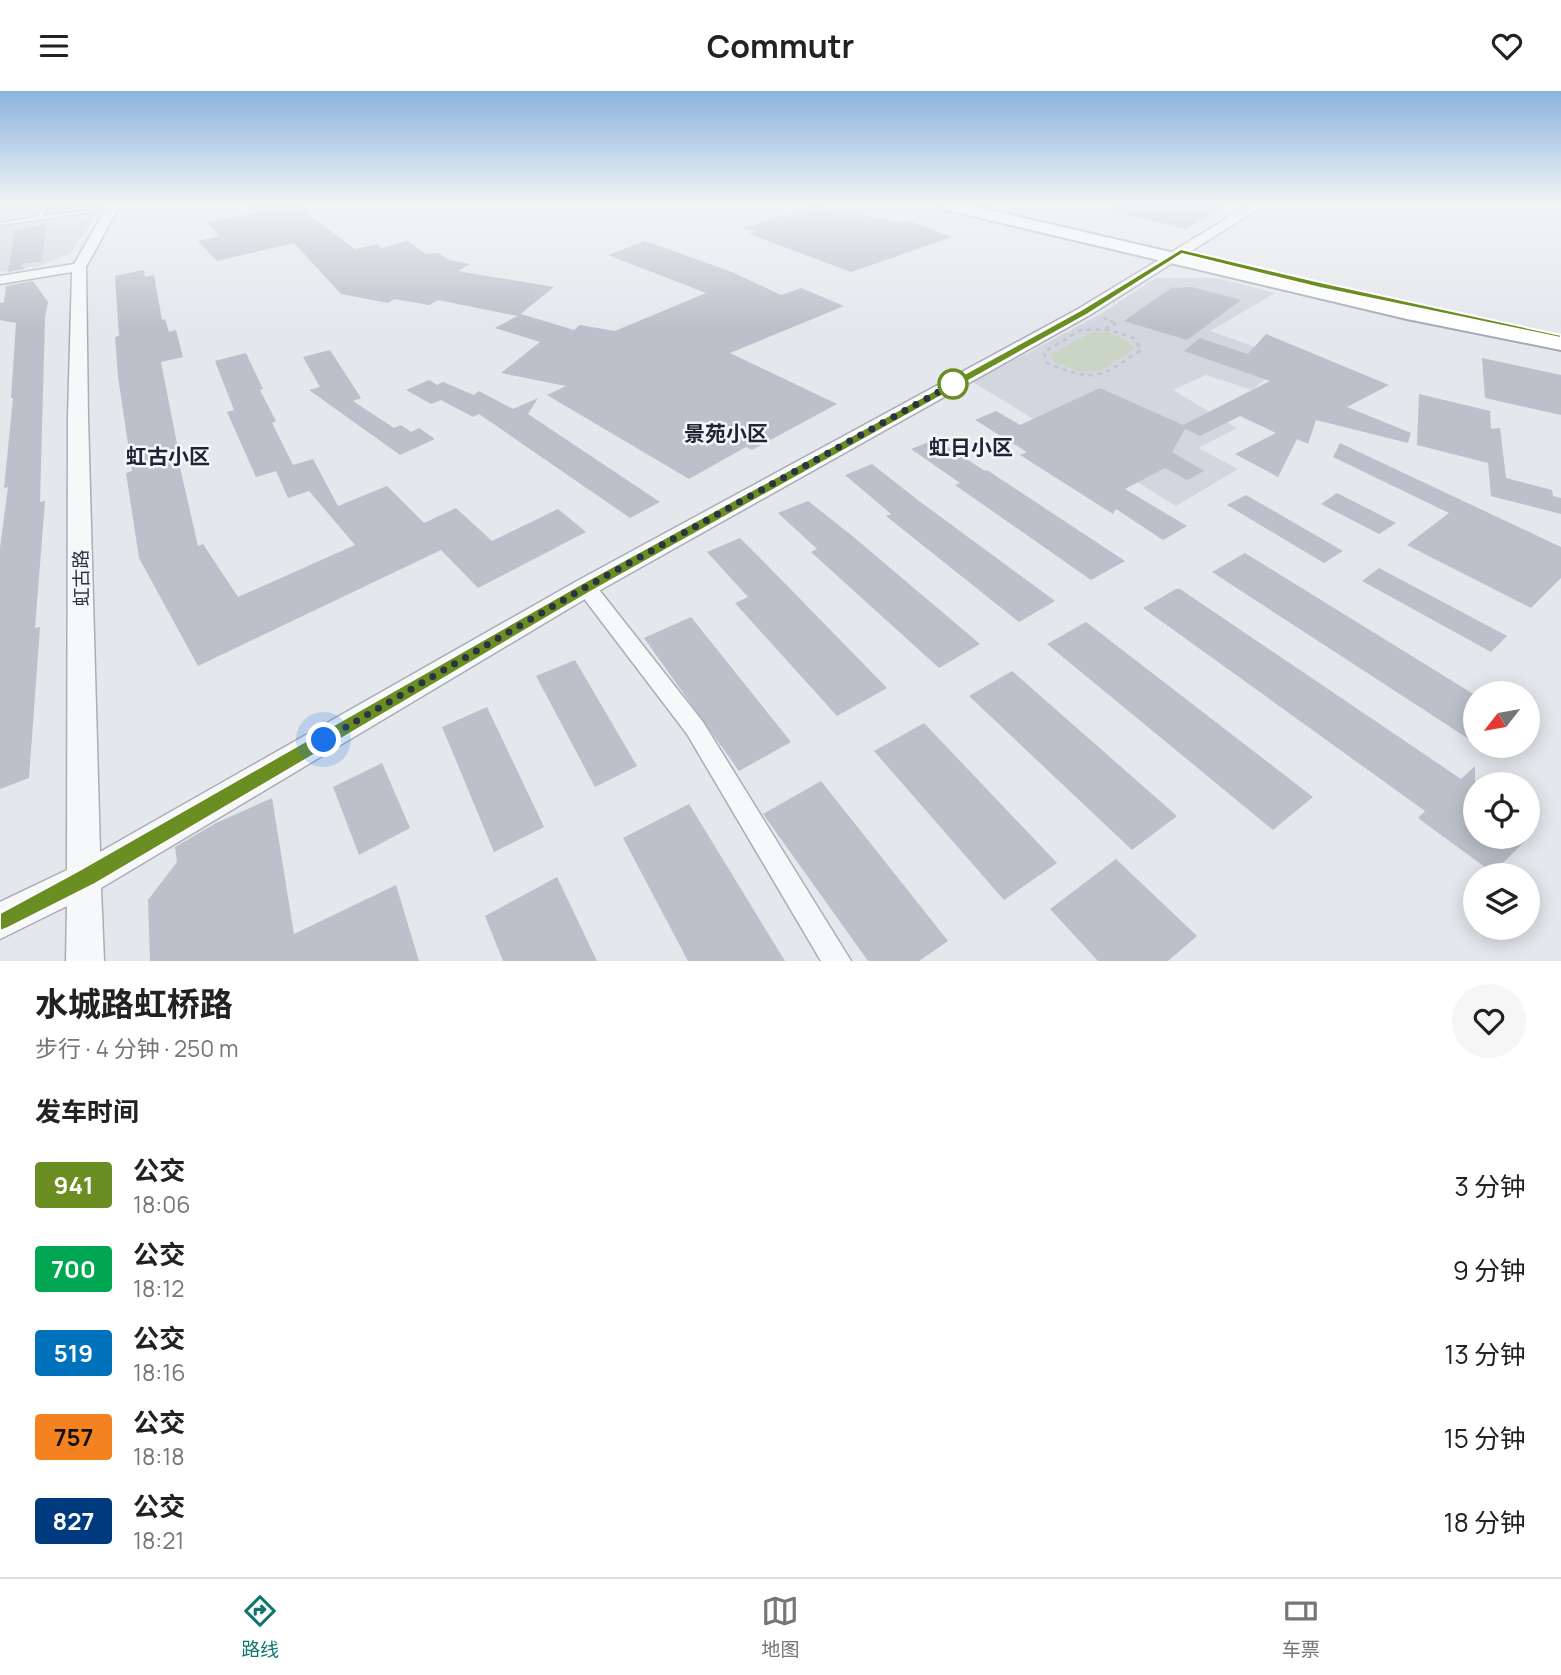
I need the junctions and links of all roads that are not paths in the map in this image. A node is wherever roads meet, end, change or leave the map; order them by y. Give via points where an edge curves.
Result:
1 (91, 246) edge
2 (1138, 246) edge
3 (1141, 246) edge
4 (1190, 246) edge
5 (1176, 254) junction
6 (79, 267) junction
7 (0, 280) edge
8 (1561, 335) edge
9 (1561, 344) edge
10 (586, 587) junction
11 (86, 878) junction
12 (0, 921) edge
13 (85, 961) edge
14 (837, 961) edge

1 - 6 street, 虹古路
2 - 5 main road
3 - 5 main road
4 - 5 street
5 - 8 main road
5 - 9 main road via 1376,307
5 - 10 street via 1084,312
6 - 7 street
6 - 11 street, 虹古路
10 - 11 street
10 - 14 street via 695,728
11 - 12 street
11 - 13 street, 虹古路

